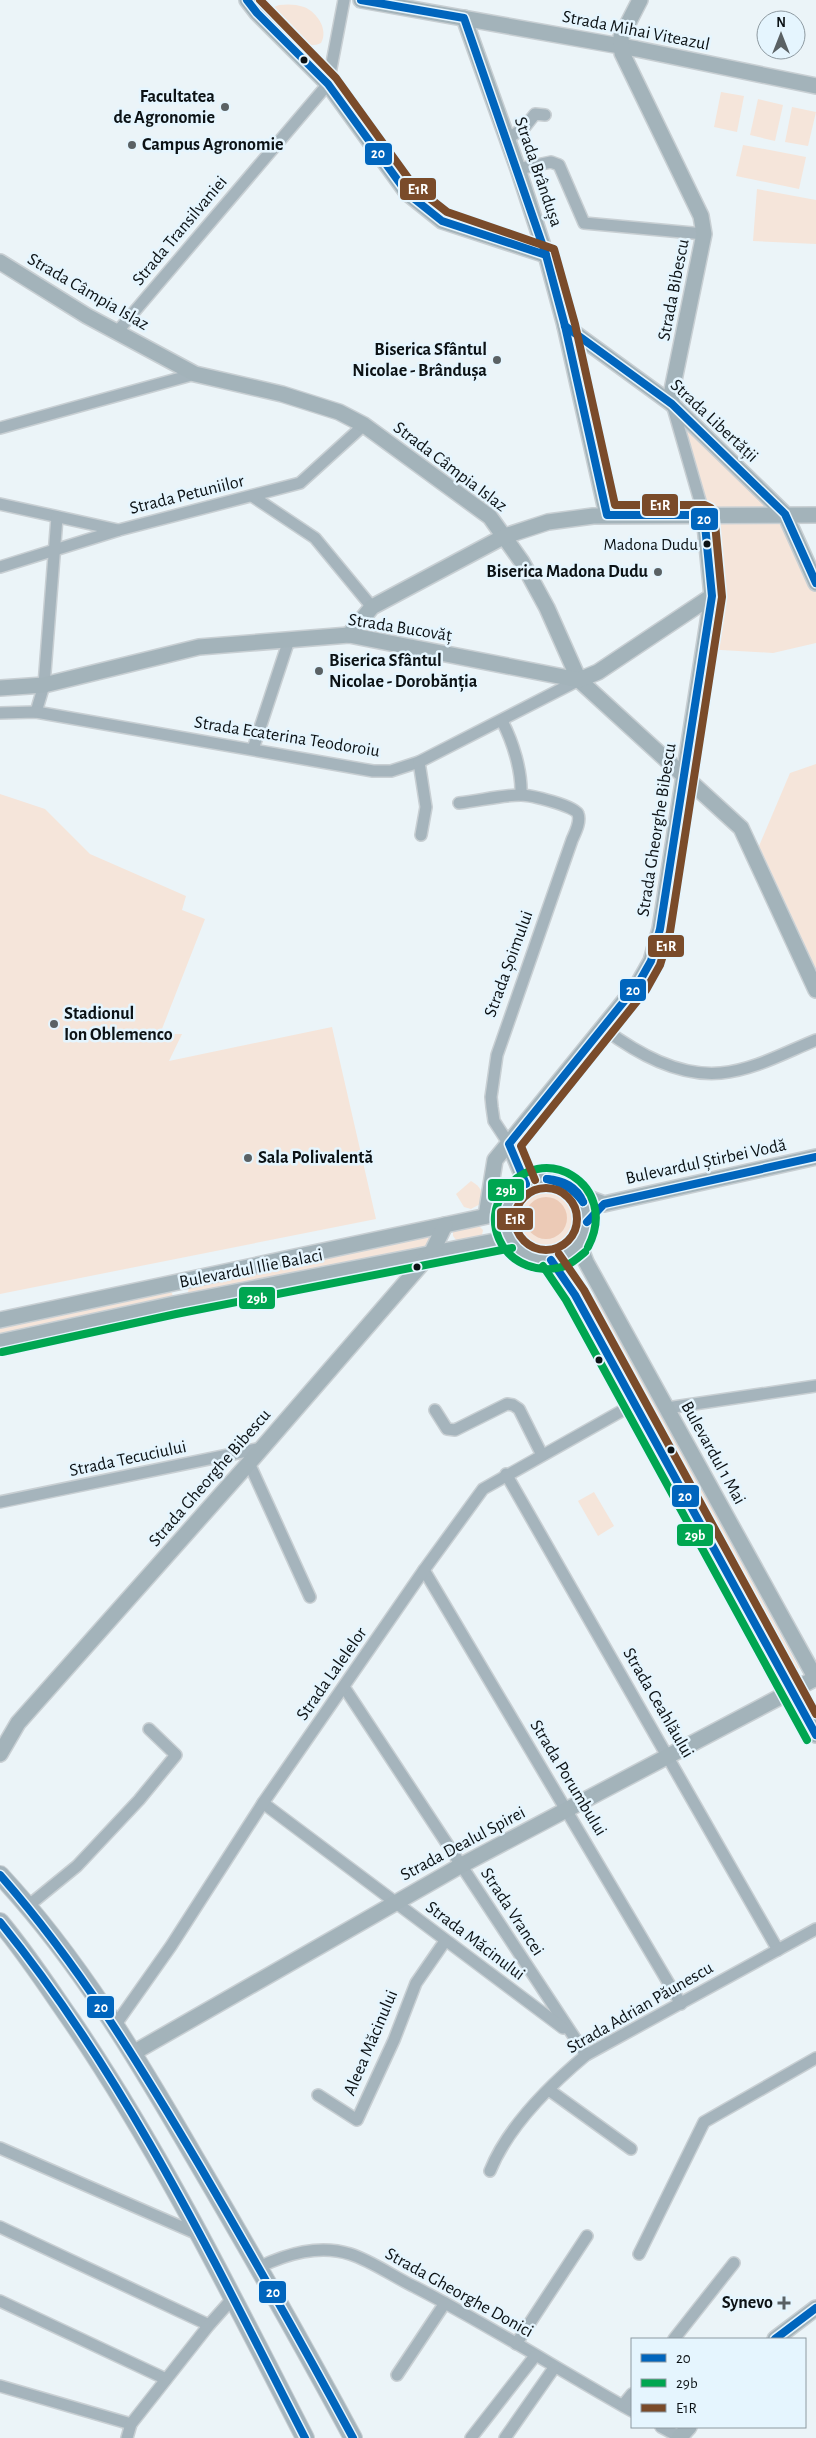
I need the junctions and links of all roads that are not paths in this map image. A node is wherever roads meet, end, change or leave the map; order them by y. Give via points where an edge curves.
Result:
1 (247, 0) edge
2 (344, 0) edge
3 (361, 0) edge
4 (640, 0) edge
5 (464, 18) junction
6 (620, 46) junction
7 (328, 84) junction
8 (816, 86) edge
9 (545, 115) dead end
10 (507, 139) junction
11 (518, 169) junction
12 (704, 234) junction
13 (546, 255) junction
14 (0, 262) edge
15 (564, 326) junction
16 (117, 332) junction
17 (195, 374) junction
18 (672, 404) junction
19 (364, 425) junction
20 (0, 428) edge
21 (252, 496) junction
22 (0, 504) edge
23 (785, 514) junction
24 (607, 515) junction
25 (704, 515) junction
26 (816, 515) edge
27 (57, 517) junction
28 (119, 530) junction
29 (506, 536) junction
30 (56, 550) junction
31 (0, 567) edge
32 (816, 582) edge
33 (712, 596) junction
34 (372, 607) junction
35 (349, 636) junction
36 (289, 640) junction
37 (579, 680) junction
38 (44, 685) junction
39 (0, 688) edge
40 (36, 712) junction
41 (0, 713) edge
42 (502, 721) junction
43 (253, 749) junction
44 (418, 762) junction
45 (684, 778) junction
46 (521, 795) junction
47 (459, 803) dead end
48 (421, 835) dead end
49 (816, 990) edge
50 (604, 1029) junction
51 (816, 1040) edge
52 (509, 1144) junction
53 (816, 1157) edge
54 (526, 1184) junction
55 (578, 1194) junction
56 (604, 1204) junction
57 (506, 1212) junction
58 (486, 1216) junction
59 (587, 1222) junction
60 (445, 1225) junction
61 (510, 1238) junction
62 (579, 1244) junction
63 (449, 1249) junction
64 (432, 1252) junction
65 (551, 1260) junction
66 (169, 1285) junction
67 (174, 1304) junction
68 (0, 1320) edge
69 (0, 1342) edge
70 (816, 1386) edge
71 (634, 1404) junction
72 (667, 1408) junction
73 (435, 1410) dead end
74 (262, 1448) junction
75 (542, 1454) junction
76 (249, 1463) junction
77 (506, 1474) junction
78 (0, 1502) edge
79 (424, 1570) junction
80 (310, 1597) dead end
81 (816, 1679) edge
82 (344, 1687) junction
83 (791, 1691) junction
84 (149, 1729) dead end
85 (816, 1735) edge
86 (0, 1754) edge
87 (668, 1756) junction
88 (263, 1803) junction
89 (568, 1810) junction
90 (460, 1866) junction
91 (0, 1875) edge
92 (396, 1902) junction
93 (28, 1906) junction
94 (0, 1922) edge
95 (816, 1929) edge
96 (445, 1941) junction
97 (778, 1950) junction
98 (681, 2004) junction
99 (116, 2024) junction
100 (570, 2033) junction
101 (133, 2052) junction
102 (586, 2055) junction
103 (816, 2058) edge
104 (549, 2090) junction
105 (318, 2095) dead end
106 (0, 2148) edge
107 (632, 2149) dead end
108 (490, 2171) dead end
109 (0, 2227) edge
110 (200, 2234) junction
111 (587, 2236) dead end
112 (639, 2254) dead end
113 (734, 2263) dead end
114 (259, 2266) junction
115 (233, 2298) junction
116 (0, 2301) edge
117 (445, 2303) junction
118 (816, 2308) edge
119 (209, 2324) junction
120 (675, 2338) edge
121 (776, 2338) edge
122 (516, 2344) junction
123 (535, 2356) junction
124 (554, 2368) junction
125 (397, 2375) dead end
126 (166, 2379) junction
127 (0, 2386) edge
128 (628, 2408) edge
129 (131, 2424) junction
130 (664, 2428) edge
131 (683, 2434) edge
132 (127, 2438) edge
133 (305, 2438) edge
134 (353, 2438) edge
135 (471, 2438) edge
136 (505, 2438) edge

1 - 7 street
2 - 7 street
3 - 5 street, Strada Mihai Viteazul
4 - 6 street via 624,30
5 - 6 street, Strada Mihai Viteazul
5 - 10 street, Strada Brândușa
6 - 8 street, Strada Mihai Viteazul
6 - 12 street, Strada Bibescu via 701,216
7 - 13 street via 407,194 442,221
7 - 16 street, Strada Transilvaniei
9 - 10 street via 535,114 524,128
10 - 11 street, Strada Brândușa
11 - 12 street via 551,162 559,165 584,223
11 - 13 street, Strada Brândușa
12 - 18 street, Strada Bibescu via 672,390
13 - 15 street, Strada Brândușa
14 - 16 street, Strada Câmpia Islaz
15 - 18 street, Strada Libertății
15 - 24 street, Strada Brândușa
16 - 17 street, Strada Câmpia Islaz
17 - 19 street, Strada Câmpia Islaz via 282,394 339,412
17 - 20 street
18 - 23 street, Strada Libertății
18 - 25 street, Strada Bibescu
19 - 21 street, Strada Petuniilor via 300,483
19 - 29 street, Strada Câmpia Islaz via 490,518
21 - 28 street, Strada Petuniilor
21 - 34 street via 315,538
22 - 27 street
23 - 25 street
23 - 26 street
23 - 32 street
24 - 25 street
24 - 29 street via 548,522
25 - 33 street, Strada Gheorghe Bibescu
27 - 28 street
27 - 30 street
28 - 30 street, Strada Petuniilor
29 - 34 street
29 - 37 street, Strada Câmpia Islaz via 547,608
30 - 31 street, Strada Petuniilor
30 - 38 street
33 - 37 street via 598,672
33 - 45 street, Strada Gheorghe Bibescu
34 - 35 street
35 - 36 street, Strada Bucovăț
35 - 37 street, Strada Bucovăț
36 - 38 street, Strada Bucovăț via 199,647
36 - 43 street
37 - 42 street, Strada Ecaterina Teodoroiu
37 - 45 street, Strada Câmpia Islaz
38 - 39 street, Strada Bucovăț
38 - 40 street
40 - 41 street, Strada Ecaterina Teodoroiu
40 - 43 street, Strada Ecaterina Teodoroiu
42 - 44 street, Strada Ecaterina Teodoroiu
42 - 46 street via 515,754
43 - 44 street, Strada Ecaterina Teodoroiu via 373,770 391,770
44 - 48 street via 426,807
45 - 49 street, Strada Câmpia Islaz via 741,828
45 - 50 street, Strada Gheorghe Bibescu via 660,929 651,961
46 - 47 street, Strada Șoimului
46 - 52 street, Strada Șoimului via 576,810 579,820 497,1055 491,1097 494,1121
50 - 51 street via 656,1060 697,1072 721,1073 746,1068
50 - 52 street, Strada Gheorghe Bibescu
52 - 54 street, Strada Șoimului
52 - 58 street, Strada Gheorghe Bibescu via 495,1160
53 - 56 street, Bulevardul Știrbei Vodă
54 - 55 street via 548,1178 565,1183
54 - 57 street via 513,1196
55 - 56 street
55 - 59 street via 587,1212
56 - 59 street
57 - 58 street, Bulevardul Ilie Balaci
57 - 61 street
58 - 60 street, Bulevardul Ilie Balaci
59 - 62 street
60 - 63 street
60 - 64 street, Strada Gheorghe Bibescu
60 - 66 street, Bulevardul Ilie Balaci
61 - 63 street, Bulevardul Ilie Balaci
61 - 65 street via 532,1257
62 - 65 street via 567,1254
62 - 72 street, Bulevardul 1 Mai
63 - 64 street, Bulevardul Ilie Balaci
64 - 67 street, Bulevardul Ilie Balaci
64 - 74 street, Strada Gheorghe Bibescu
65 - 71 street via 575,1295
66 - 67 street
66 - 68 street, Bulevardul Ilie Balaci
67 - 69 street, Bulevardul Ilie Balaci
70 - 72 street
71 - 75 street, Strada Lalelelor
71 - 83 street
72 - 81 street, Bulevardul 1 Mai
73 - 75 street via 447,1429 455,1430 507,1404 513,1405 519,1409
74 - 76 street, Strada Gheorghe Bibescu
74 - 78 street, Strada Tecuciului
75 - 77 street, Strada Lalelelor
76 - 80 street
76 - 86 street, Strada Gheorghe Bibescu via 18,1723
77 - 79 street, Strada Lalelelor via 483,1489
77 - 87 street, Strada Ceahlăului
79 - 82 street, Strada Lalelelor
79 - 89 street, Strada Porumbului
81 - 83 street, Strada Dealul Spirei
82 - 88 street, Strada Lalelelor
82 - 90 street, Strada Vrancei
83 - 85 street
83 - 87 street, Strada Dealul Spirei
84 - 93 street via 176,1756 77,1866
87 - 89 street, Strada Dealul Spirei
87 - 97 street, Strada Ceahlăului
88 - 92 street, Strada Măcinului
88 - 99 street, Strada Lalelelor via 171,1946
89 - 90 street, Strada Dealul Spirei
89 - 98 street, Strada Porumbului
90 - 92 street, Strada Dealul Spirei
90 - 100 street, Strada Vrancei
91 - 93 main road
92 - 96 street, Strada Măcinului
92 - 101 street, Strada Dealul Spirei
93 - 99 main road
94 - 110 main road via 102,2065
95 - 97 street, Strada Adrian Păunescu
96 - 100 street, Strada Măcinului
96 - 105 street, Aleea Măcinului via 416,1983 357,2120
97 - 98 street, Strada Adrian Păunescu
98 - 102 street, Strada Adrian Păunescu
99 - 101 main road
100 - 102 street, Strada Vrancei
101 - 114 main road
102 - 104 street, Strada Adrian Păunescu
103 - 112 street via 704,2122
104 - 107 street
104 - 108 street, Strada Adrian Păunescu via 504,2144
106 - 110 street
109 - 119 street
110 - 115 main road
111 - 122 street
113 - 120 street
114 - 117 street, Strada Gheorghe Donici via 302,2252 327,2250 351,2254
114 - 134 main road
115 - 119 street
115 - 133 main road
116 - 126 street
117 - 122 street, Strada Gheorghe Donici
117 - 125 street
118 - 121 street
119 - 126 street
122 - 123 street, Strada Gheorghe Donici
123 - 124 street, Strada Gheorghe Donici
123 - 135 street
124 - 128 street, Strada Gheorghe Donici
124 - 136 street
126 - 129 street
127 - 129 street
129 - 132 street
130 - 131 street

